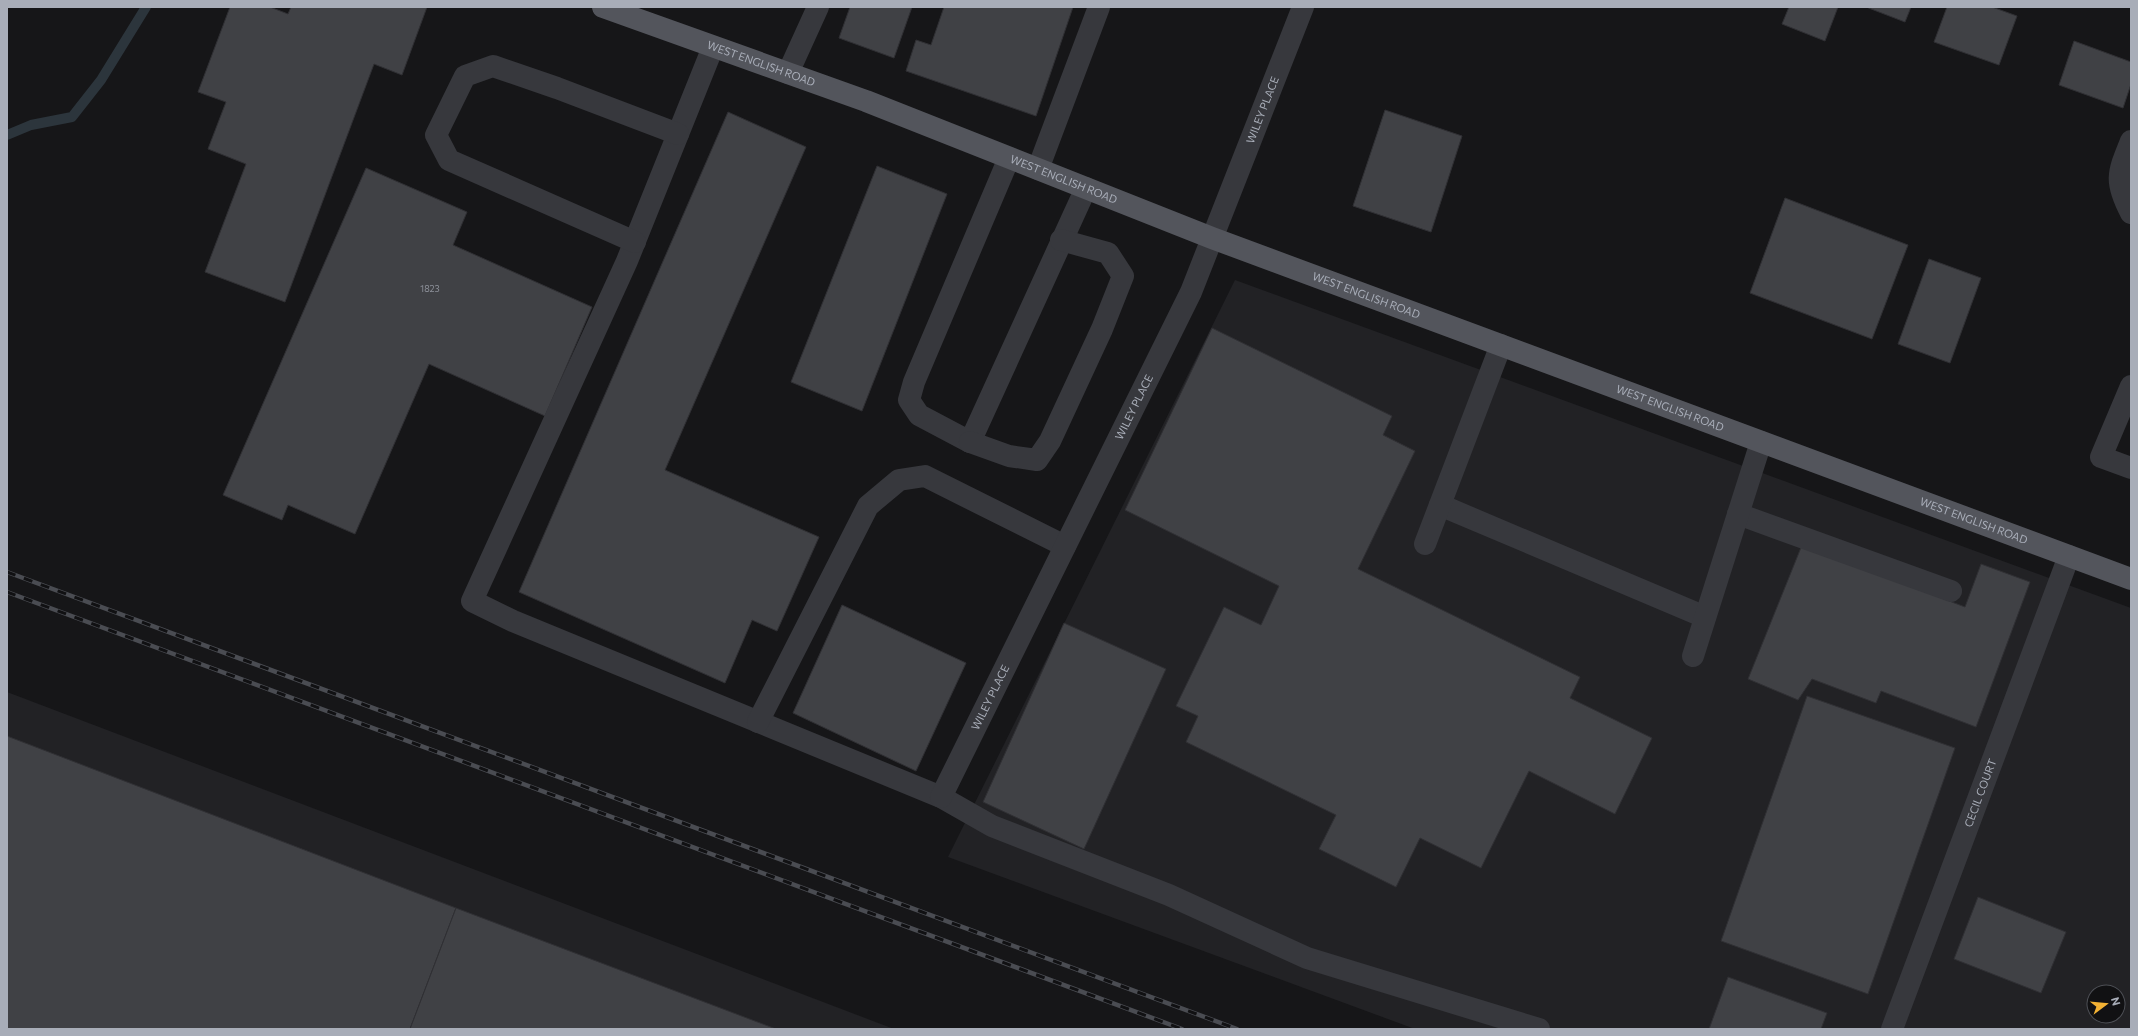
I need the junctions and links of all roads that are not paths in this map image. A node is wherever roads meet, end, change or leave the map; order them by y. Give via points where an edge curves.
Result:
1 (603, 7) edge
2 (818, 7) edge
3 (1099, 7) edge
4 (1300, 8) edge
5 (713, 46) junction
6 (788, 73) junction
7 (678, 134) junction
8 (2131, 141) edge
9 (1009, 158) junction
10 (1038, 169) junction
11 (1086, 188) junction
12 (2131, 212) edge
13 (1212, 238) junction
14 (1061, 240) junction
15 (635, 242) junction
16 (1501, 346) junction
17 (2131, 386) edge
18 (970, 442) junction
19 (1761, 442) junction
20 (2131, 468) edge
21 (1440, 505) junction
22 (1738, 514) junction
23 (1425, 544) dead end
24 (1065, 546) junction
25 (2069, 556) junction
26 (2131, 579) edge
27 (1950, 591) dead end
28 (1705, 617) junction
29 (1693, 656) dead end
30 (758, 722) junction
31 (941, 797) junction
32 (1539, 1029) edge
33 (1892, 1029) edge

1 - 5 main road, WEST ENGLISH ROAD
2 - 6 street
3 - 10 street
4 - 13 street, WILEY PLACE
5 - 6 main road, WEST ENGLISH ROAD
5 - 7 street
6 - 9 main road, WEST ENGLISH ROAD
7 - 15 street
7 - 15 street via 493,66 465,76 436,135 449,160
8 - 12 street via 2119,171 2121,195
9 - 10 main road, WEST ENGLISH ROAD
9 - 18 street via 914,382 909,400 919,415
10 - 11 main road, WEST ENGLISH ROAD
11 - 13 main road, WEST ENGLISH ROAD
11 - 14 street
13 - 16 main road, WEST ENGLISH ROAD
13 - 24 street, WILEY PLACE via 1191,292
14 - 18 street
14 - 18 street via 1108,253 1123,276 1102,329 1050,441 1037,460 1009,456
15 - 30 street via 472,601 513,621
16 - 19 main road, WEST ENGLISH ROAD
16 - 21 street
17 - 20 street via 2101,457
19 - 22 street
19 - 25 main road, WEST ENGLISH ROAD
21 - 23 street
21 - 28 street
22 - 27 street
22 - 28 street
24 - 30 street via 924,476 899,480 868,506
24 - 31 street, WILEY PLACE
25 - 26 main road, WEST ENGLISH ROAD
25 - 33 street, CECIL COURT
28 - 29 street
30 - 31 street
31 - 32 street via 992,826 1169,895 1307,958

